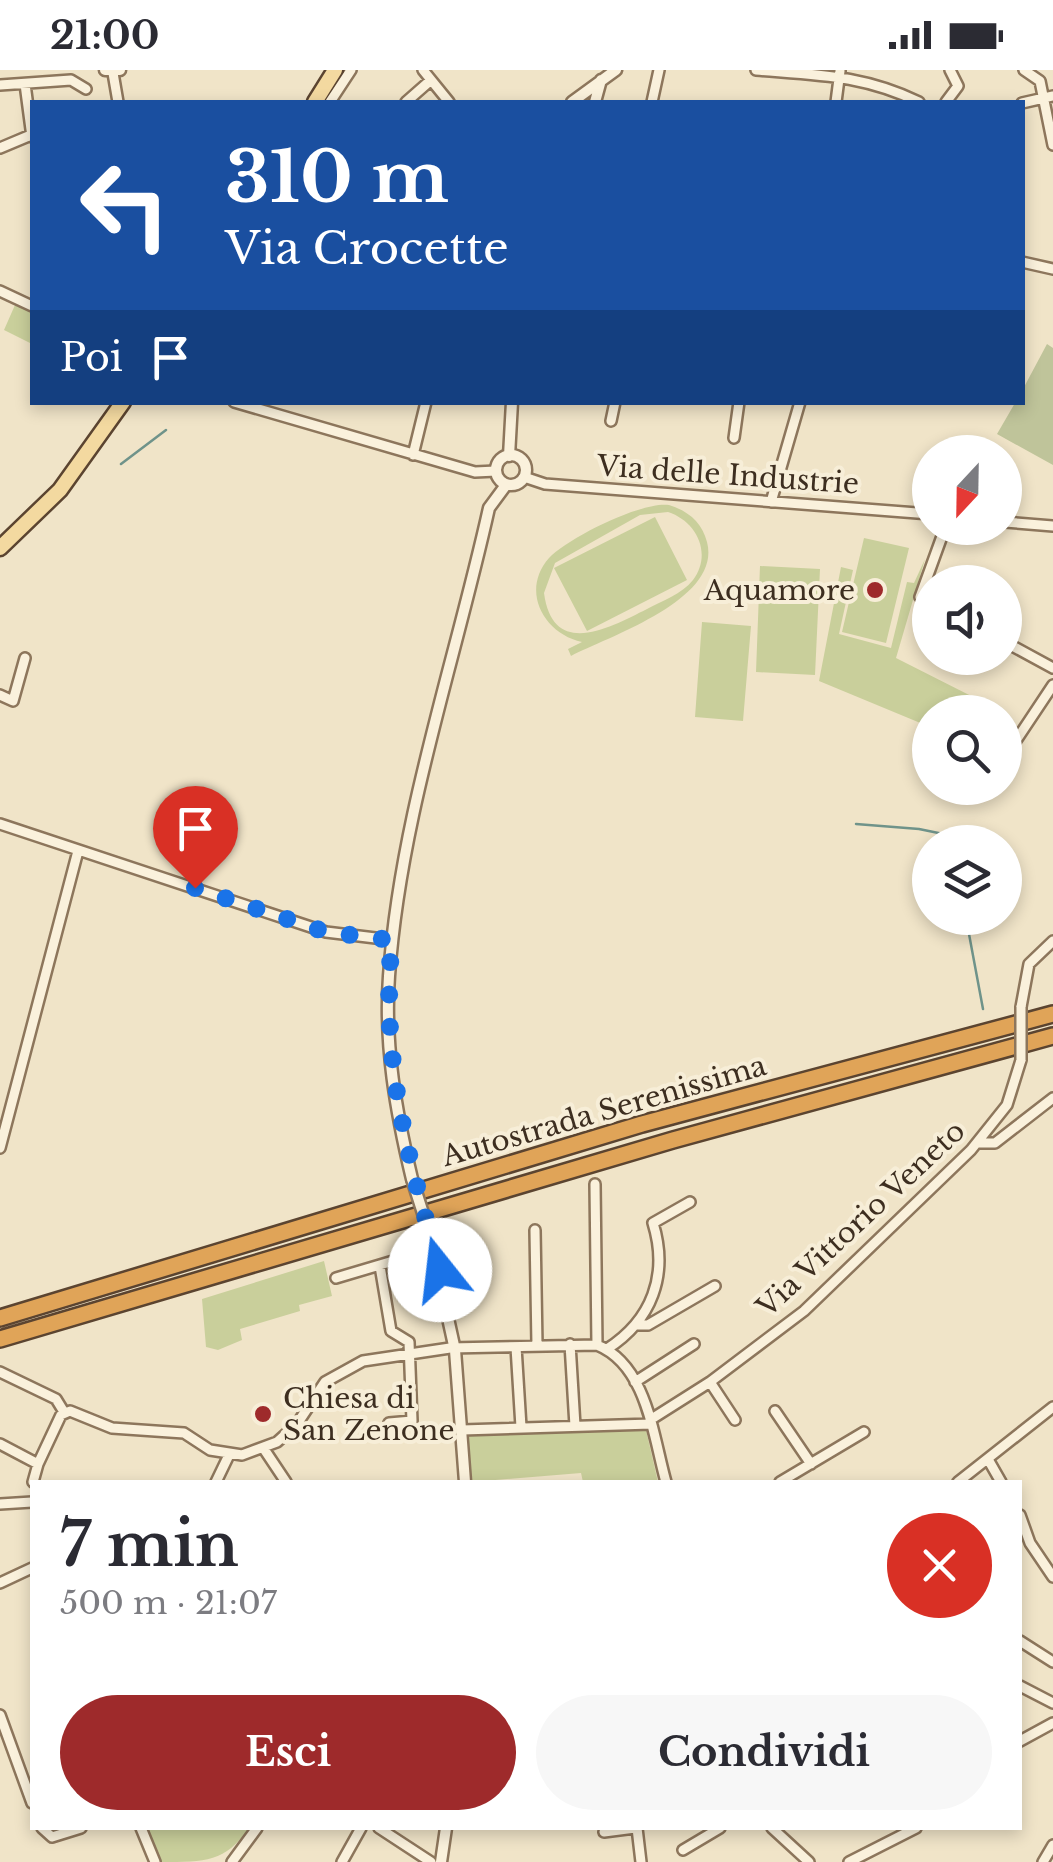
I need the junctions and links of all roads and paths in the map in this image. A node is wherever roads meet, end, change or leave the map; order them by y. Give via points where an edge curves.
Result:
1 (335, 70) edge
2 (351, 70) edge
3 (423, 70) edge
4 (616, 70) edge
5 (659, 70) edge
6 (756, 70) edge
7 (950, 70) edge
8 (1024, 70) edge
9 (113, 71) edge
10 (840, 73) edge
11 (431, 80) junction
12 (601, 80) junction
13 (25, 84) junction
14 (0, 86) edge
15 (86, 89) dead end
16 (1048, 98) edge
17 (118, 100) edge
18 (315, 100) edge
19 (331, 100) edge
20 (408, 100) edge
21 (448, 100) edge
22 (575, 100) edge
23 (596, 100) edge
24 (652, 100) edge
25 (836, 100) edge
26 (916, 100) edge
27 (948, 100) edge
28 (30, 121) edge
29 (30, 137) edge
30 (1053, 145) edge
31 (0, 148) edge
32 (1025, 263) edge
33 (1053, 273) edge
34 (0, 291) edge
35 (30, 305) edge
36 (425, 405) edge
37 (512, 405) edge
38 (614, 405) edge
39 (740, 405) edge
40 (799, 405) edge
41 (257, 406) edge
42 (119, 409) edge
43 (610, 421) dead end
44 (734, 438) dead end
45 (413, 456) junction
46 (508, 456) junction
47 (496, 471) junction
48 (524, 477) junction
49 (506, 484) junction
50 (772, 502) junction
51 (912, 513) edge
52 (1022, 523) edge
53 (1053, 526) edge
54 (0, 548) edge
55 (1022, 651) edge
56 (25, 658) dead end
57 (1053, 668) edge
58 (1053, 685) edge
59 (0, 695) edge
60 (1022, 732) edge
61 (0, 824) edge
62 (78, 851) junction
63 (392, 940) junction
64 (1053, 941) edge
65 (1053, 1014) edge
66 (1053, 1036) edge
67 (1053, 1098) edge
68 (977, 1143) junction
69 (0, 1148) edge
70 (595, 1184) dead end
71 (690, 1202) dead end
72 (535, 1230) dead end
73 (410, 1256) dead end
74 (380, 1266) junction
75 (336, 1278) dead end
76 (716, 1286) dead end
77 (0, 1318) edge
78 (638, 1324) junction
79 (0, 1339) edge
80 (570, 1344) junction
81 (694, 1344) dead end
82 (536, 1346) junction
83 (516, 1347) junction
84 (602, 1347) junction
85 (456, 1350) junction
86 (410, 1352) junction
87 (0, 1372) edge
88 (635, 1382) junction
89 (710, 1382) junction
90 (1053, 1407) edge
91 (775, 1411) dead end
92 (64, 1412) junction
93 (735, 1420) dead end
94 (651, 1422) junction
95 (389, 1423) dead end
96 (575, 1426) junction
97 (520, 1427) junction
98 (462, 1430) junction
99 (864, 1432) dead end
100 (0, 1444) edge
101 (264, 1449) junction
102 (229, 1455) junction
103 (989, 1461) junction
104 (38, 1464) junction
105 (810, 1464) junction
106 (34, 1480) edge
107 (217, 1480) edge
108 (285, 1480) edge
109 (465, 1480) edge
110 (666, 1480) edge
111 (783, 1480) edge
112 (961, 1480) edge
113 (1000, 1480) edge
114 (30, 1502) edge
115 (0, 1504) edge
116 (1022, 1521) edge
117 (30, 1569) edge
118 (1053, 1577) edge
119 (0, 1583) edge
120 (1022, 1643) edge
121 (1053, 1662) edge
122 (1022, 1687) edge
123 (1053, 1702) edge
124 (0, 1714) edge
125 (1053, 1723) edge
126 (1022, 1740) edge
127 (30, 1797) edge
128 (44, 1830) edge
129 (75, 1830) edge
130 (142, 1830) edge
131 (256, 1830) edge
132 (360, 1830) edge
133 (382, 1830) edge
134 (446, 1830) edge
135 (620, 1830) edge
136 (636, 1830) edge
137 (717, 1830) edge
138 (774, 1830) edge
139 (912, 1830) edge
140 (604, 1832) dead end
141 (1053, 1846) edge
142 (683, 1850) dead end
143 (1044, 1861) edge
144 (155, 1862) edge
145 (232, 1862) edge
146 (342, 1862) edge
147 (431, 1862) edge
148 (442, 1862) edge
149 (641, 1862) edge
150 (808, 1862) edge
151 (850, 1862) edge

1 - 18 main road
2 - 19 street
3 - 11 street
4 - 12 street
5 - 24 street
6 - 10 street
7 - 27 street via 958,86
8 - 16 street
9 - 17 street
10 - 25 street
10 - 26 street
11 - 20 street
11 - 21 street
12 - 22 street
12 - 23 street
13 - 14 street
13 - 15 street via 76,80
13 - 28 street
16 - 30 street
29 - 31 street
32 - 33 street
34 - 35 street
36 - 45 street
37 - 46 street
38 - 43 street
39 - 44 street
40 - 50 street
41 - 45 street
42 - 54 main road via 60,490
45 - 47 street
46 - 47 street
46 - 48 street via 524,464
47 - 49 street
48 - 49 street
48 - 50 street, Via delle Industrie
49 - 63 street via 490,508 426,766
50 - 51 street, Via delle Industrie
52 - 53 street
55 - 57 street
56 - 59 street via 12,700
58 - 60 street
61 - 62 street
62 - 63 street via 326,932
62 - 69 street
63 - 85 street, bridge via 396,1110
64 - 68 street, Via Vittorio Veneto, bridge via 1029,964 1020,1060 1007,1104
65 - 77 highway, Autostrada Serenissima via 642,1124
66 - 79 highway, Autostrada Serenissima via 673,1140
67 - 68 street via 995,1143
68 - 89 street, Via Vittorio Veneto via 804,1311
70 - 84 street
71 - 78 street via 653,1223 656,1288
72 - 82 street
73 - 74 street
74 - 75 street
74 - 86 street via 391,1330 407,1338
76 - 78 street
78 - 84 street
80 - 82 street
80 - 84 street
80 - 96 street
81 - 88 street
82 - 83 street
83 - 85 street
83 - 97 street
84 - 88 street
85 - 86 street
85 - 98 street
86 - 95 street via 412,1421
86 - 101 street via 342,1370 311,1398 297,1424
87 - 92 street via 56,1399
88 - 94 street
89 - 93 street
89 - 94 street, Via Vittorio Veneto
90 - 103 street
91 - 105 street
92 - 102 street via 112,1428 192,1436
92 - 104 street
94 - 96 street
94 - 110 street
96 - 97 street
97 - 98 street
98 - 109 street
99 - 105 street
100 - 104 street
101 - 102 street
101 - 108 street
102 - 107 street
103 - 112 street
103 - 113 street
104 - 106 street
105 - 111 street
114 - 115 street
116 - 118 street
117 - 119 street
120 - 121 street
122 - 123 street
124 - 127 street
125 - 126 street
128 - 129 street via 52,1837
130 - 144 street
131 - 145 street
132 - 146 street
133 - 147 street
134 - 148 street
135 - 140 street
136 - 149 street
137 - 142 street
138 - 150 street
139 - 151 street
141 - 143 street

